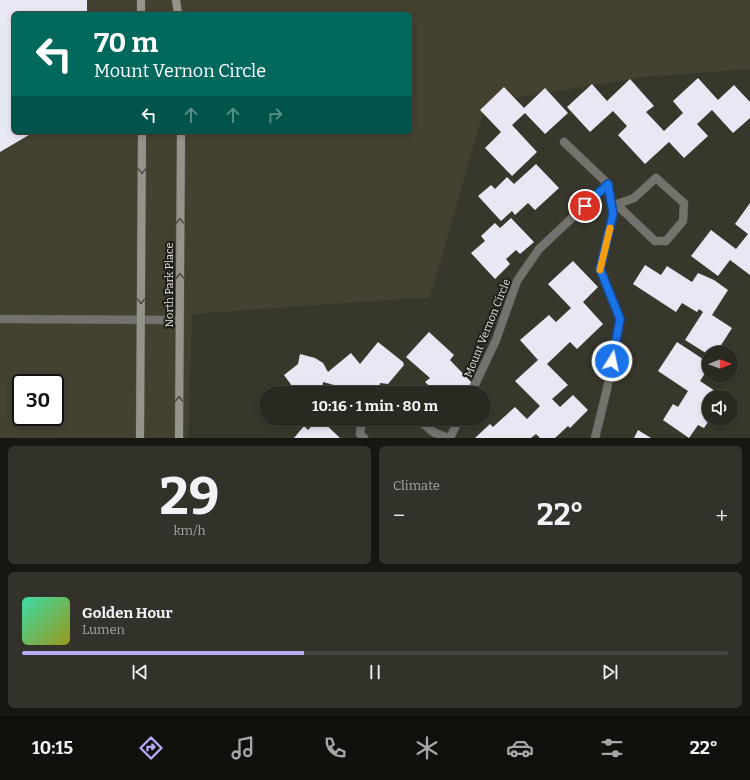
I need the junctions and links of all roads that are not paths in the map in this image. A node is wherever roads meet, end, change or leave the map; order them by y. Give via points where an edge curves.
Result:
1 (140, 0) edge
2 (176, 0) edge
3 (141, 12) edge
4 (178, 12) edge
5 (142, 134) edge
6 (181, 134) edge
7 (564, 142) dead end
8 (608, 184) junction
9 (614, 205) junction
10 (0, 319) edge
11 (141, 320) junction
12 (180, 320) junction
13 (474, 386) edge
14 (361, 426) edge
15 (426, 426) edge
16 (455, 426) edge
17 (140, 438) edge
18 (179, 438) edge
19 (364, 438) edge
20 (449, 438) edge
21 (595, 438) edge

1 - 3 street
2 - 4 street
5 -> 11 street
12 -> 6 street, North Park Place
7 - 8 street
8 - 9 street
8 - 13 street, Mount Vernon Circle via 539,249 517,281 496,340
9 - 9 street via 634,198 656,178 684,202 683,221 666,241 655,241
9 - 21 street via 600,269 620,319
10 - 11 street
11 - 12 street
11 - 17 street
18 -> 12 street, North Park Place
14 - 19 street via 360,434
15 - 20 street via 433,432
16 - 20 street

